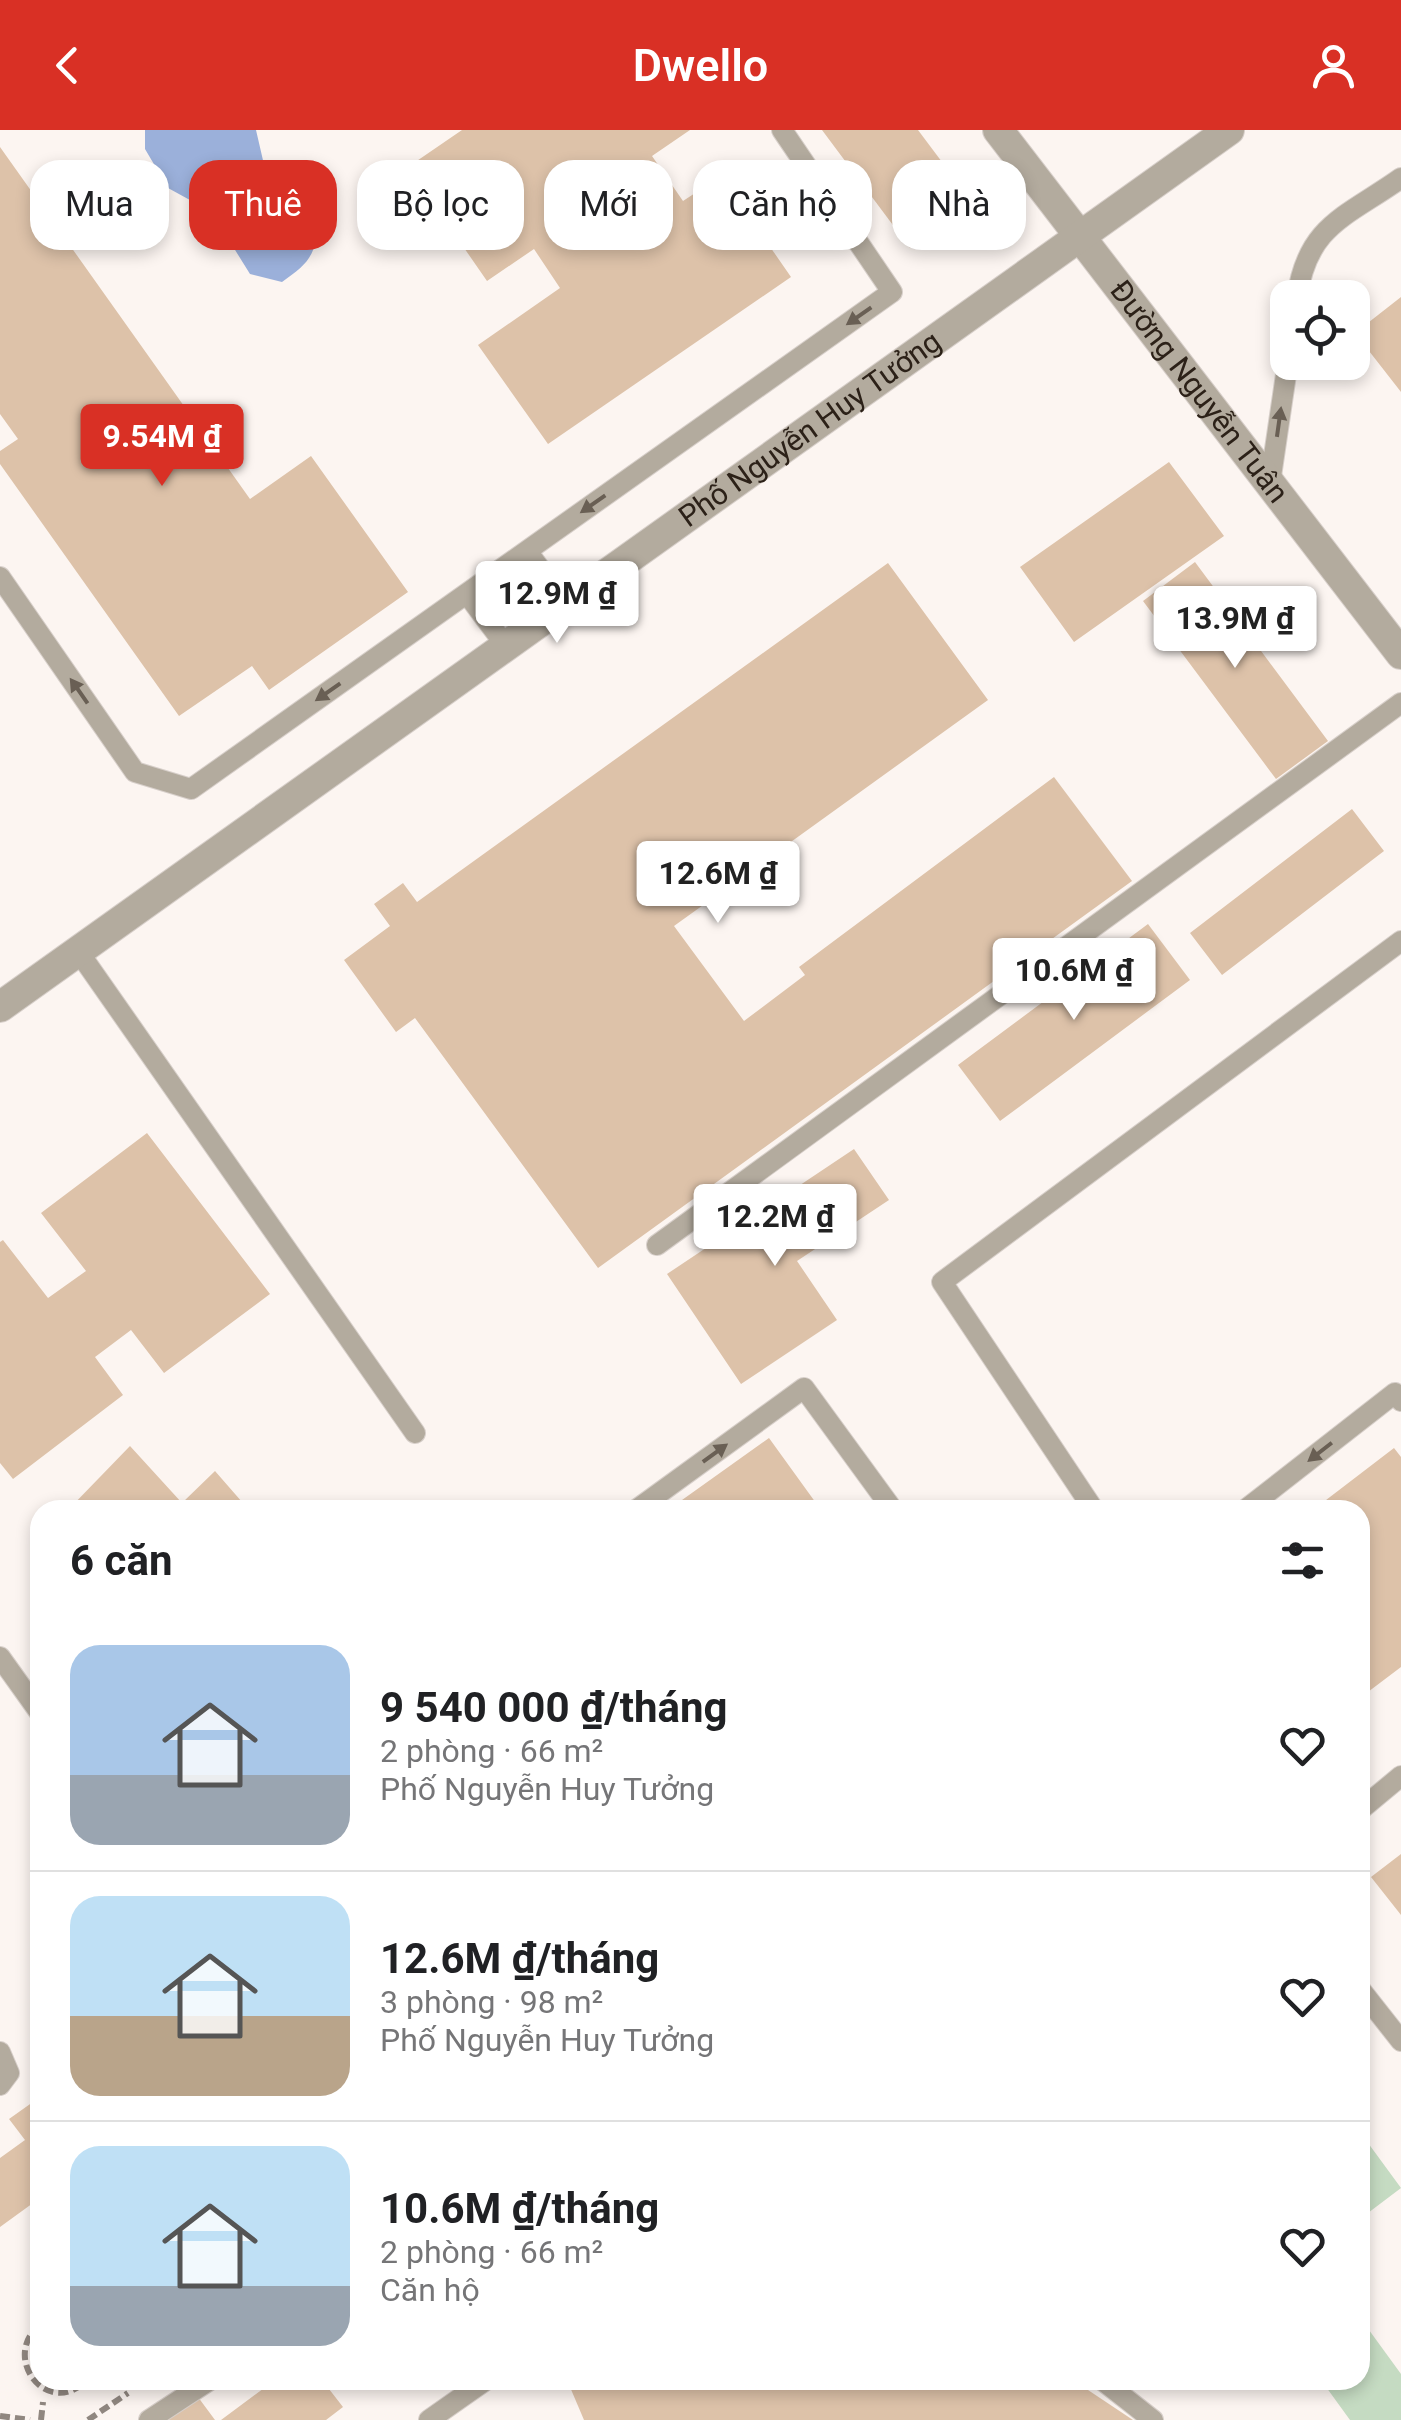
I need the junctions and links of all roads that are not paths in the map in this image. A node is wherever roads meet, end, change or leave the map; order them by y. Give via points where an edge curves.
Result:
1 (782, 130) edge
2 (998, 130) edge
3 (1229, 130) edge
4 (1401, 178) edge
5 (1079, 236) junction
6 (1300, 280) edge
7 (1285, 380) edge
8 (1270, 483) junction
9 (527, 551) junction
10 (0, 578) edge
11 (467, 594) junction
12 (565, 603) junction
13 (506, 646) junction
14 (1401, 654) edge
15 (1401, 703) edge
16 (1401, 941) edge
17 (78, 950) junction
18 (0, 1007) edge
19 (657, 1245) dead end
20 (1401, 1401) edge
21 (415, 1433) dead end
22 (650, 1500) edge
23 (886, 1500) edge
24 (1087, 1500) edge
25 (1258, 1500) edge
26 (0, 1657) edge
27 (30, 1699) edge
28 (1401, 1776) edge
29 (1370, 1802) edge
30 (1370, 2002) edge
31 (1401, 2042) edge
32 (0, 2052) edge
33 (0, 2085) edge
34 (195, 2390) edge
35 (472, 2390) edge
36 (1115, 2390) edge
37 (150, 2420) edge
38 (429, 2420) edge
39 (1153, 2420) edge

1 -> 9 lane via 892,292
2 - 5 street, Đường Nguyễn Tuân
3 - 5 street, Phố Nguyễn Huy Tưởng
4 - 6 lane via 1314,239
5 - 8 street, Đường Nguyễn Tuân
5 - 12 street, Phố Nguyễn Huy Tưởng
8 -> 7 lane
8 - 14 street, Đường Nguyễn Tuân
9 - 11 lane
9 - 12 lane
11 -> 10 lane via 190,789 136,772
11 - 13 lane
12 - 13 street, Phố Nguyễn Huy Tưởng
13 - 17 street, Phố Nguyễn Huy Tưởng
15 - 19 lane
16 - 24 lane via 942,1282
17 - 18 street, Phố Nguyễn Huy Tưởng
17 - 21 lane
20 -> 25 lane via 1395,1393
22 -> 23 lane via 804,1388
26 - 27 lane
28 - 29 lane
30 - 31 lane
32 - 33 lane via 8,2074
34 - 37 lane
35 - 38 lane
36 - 39 lane

